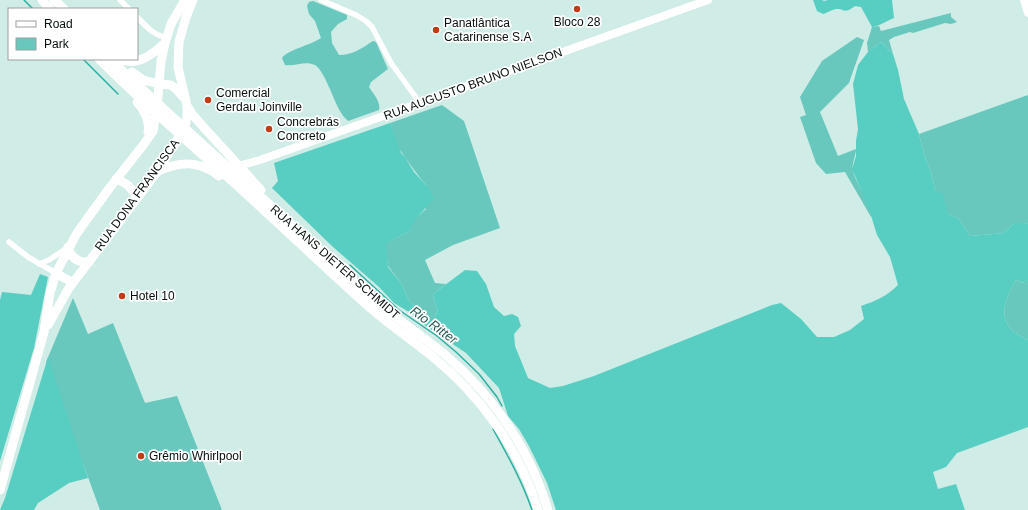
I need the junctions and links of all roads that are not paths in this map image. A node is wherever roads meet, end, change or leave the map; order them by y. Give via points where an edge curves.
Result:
1 (41, 0) edge
2 (50, 0) edge
3 (54, 0) edge
4 (120, 0) edge
5 (185, 0) edge
6 (193, 0) edge
7 (321, 0) edge
8 (708, 0) edge
9 (47, 8) edge
10 (58, 8) edge
11 (63, 8) edge
12 (128, 8) edge
13 (138, 18) edge
14 (166, 40) junction
15 (179, 42) junction
16 (95, 60) edge
17 (100, 60) edge
18 (111, 60) edge
19 (120, 60) edge
20 (122, 60) edge
21 (159, 84) junction
22 (148, 101) junction
23 (186, 103) junction
24 (420, 103) junction
25 (147, 140) junction
26 (260, 160) junction
27 (238, 166) junction
28 (157, 172) junction
29 (116, 179) junction
30 (252, 180) junction
31 (137, 198) junction
32 (291, 228) junction
33 (9, 242) dead end
34 (68, 248) junction
35 (89, 262) junction
36 (39, 264) junction
37 (56, 272) junction
38 (73, 282) junction
39 (44, 332) junction
40 (0, 490) edge
41 (538, 510) edge
42 (548, 510) edge

1 - 9 main road
2 - 10 main road
3 - 11 main road
4 - 12 street
5 - 14 main road, RUA DONA FRANCISCA via 171,24
6 - 15 main road, RUA DONA FRANCISCA
7 - 24 street via 349,11 372,27 395,69
8 - 24 main road, RUA AUGUSTO BRUNO NIELSON
13 - 14 street
14 - 15 main road via 174,38
14 - 20 main road via 155,52 138,61
14 - 21 main road, RUA DONA FRANCISCA
15 - 23 main road, RUA DONA FRANCISCA via 178,67
16 - 25 main road via 145,112 149,130
17 - 22 main road
18 - 22 main road
19 - 21 main road via 139,78
21 - 23 main road via 171,85
21 - 25 main road, RUA DONA FRANCISCA via 153,131
22 - 32 main road, RUA HANS DIETER SCHMIDT
23 - 27 main road via 192,114
23 - 28 main road, RUA DONA FRANCISCA via 186,123
24 - 26 main road, RUA AUGUSTO BRUNO NIELSON
25 - 29 main road, RUA DONA FRANCISCA
26 - 27 main road, RUA AUGUSTO BRUNO NIELSON
26 - 30 main road via 252,171
27 - 30 main road
28 - 31 main road, RUA DONA FRANCISCA
28 - 32 main road via 184,163 206,168
29 - 31 main road via 129,186
29 - 34 main road, RUA DONA FRANCISCA
30 - 32 main road
31 - 35 main road, RUA DONA FRANCISCA
32 - 41 main road, RUA HANS DIETER SCHMIDT via 372,311 432,356 470,391 490,415 509,445 528,482
32 - 42 main road, RUA HANS DIETER SCHMIDT via 379,304 450,359 483,391 518,441 534,472
33 - 36 street via 23,255
34 - 35 main road via 69,253 78,261
34 - 36 street
34 - 37 main road, RUA DONA FRANCISCA
35 - 38 main road, RUA DONA FRANCISCA
36 - 37 street
37 - 38 main road
37 - 39 main road, RUA DONA FRANCISCA
38 - 39 main road, RUA DONA FRANCISCA
39 - 40 main road, RUA DONA FRANCISCA

